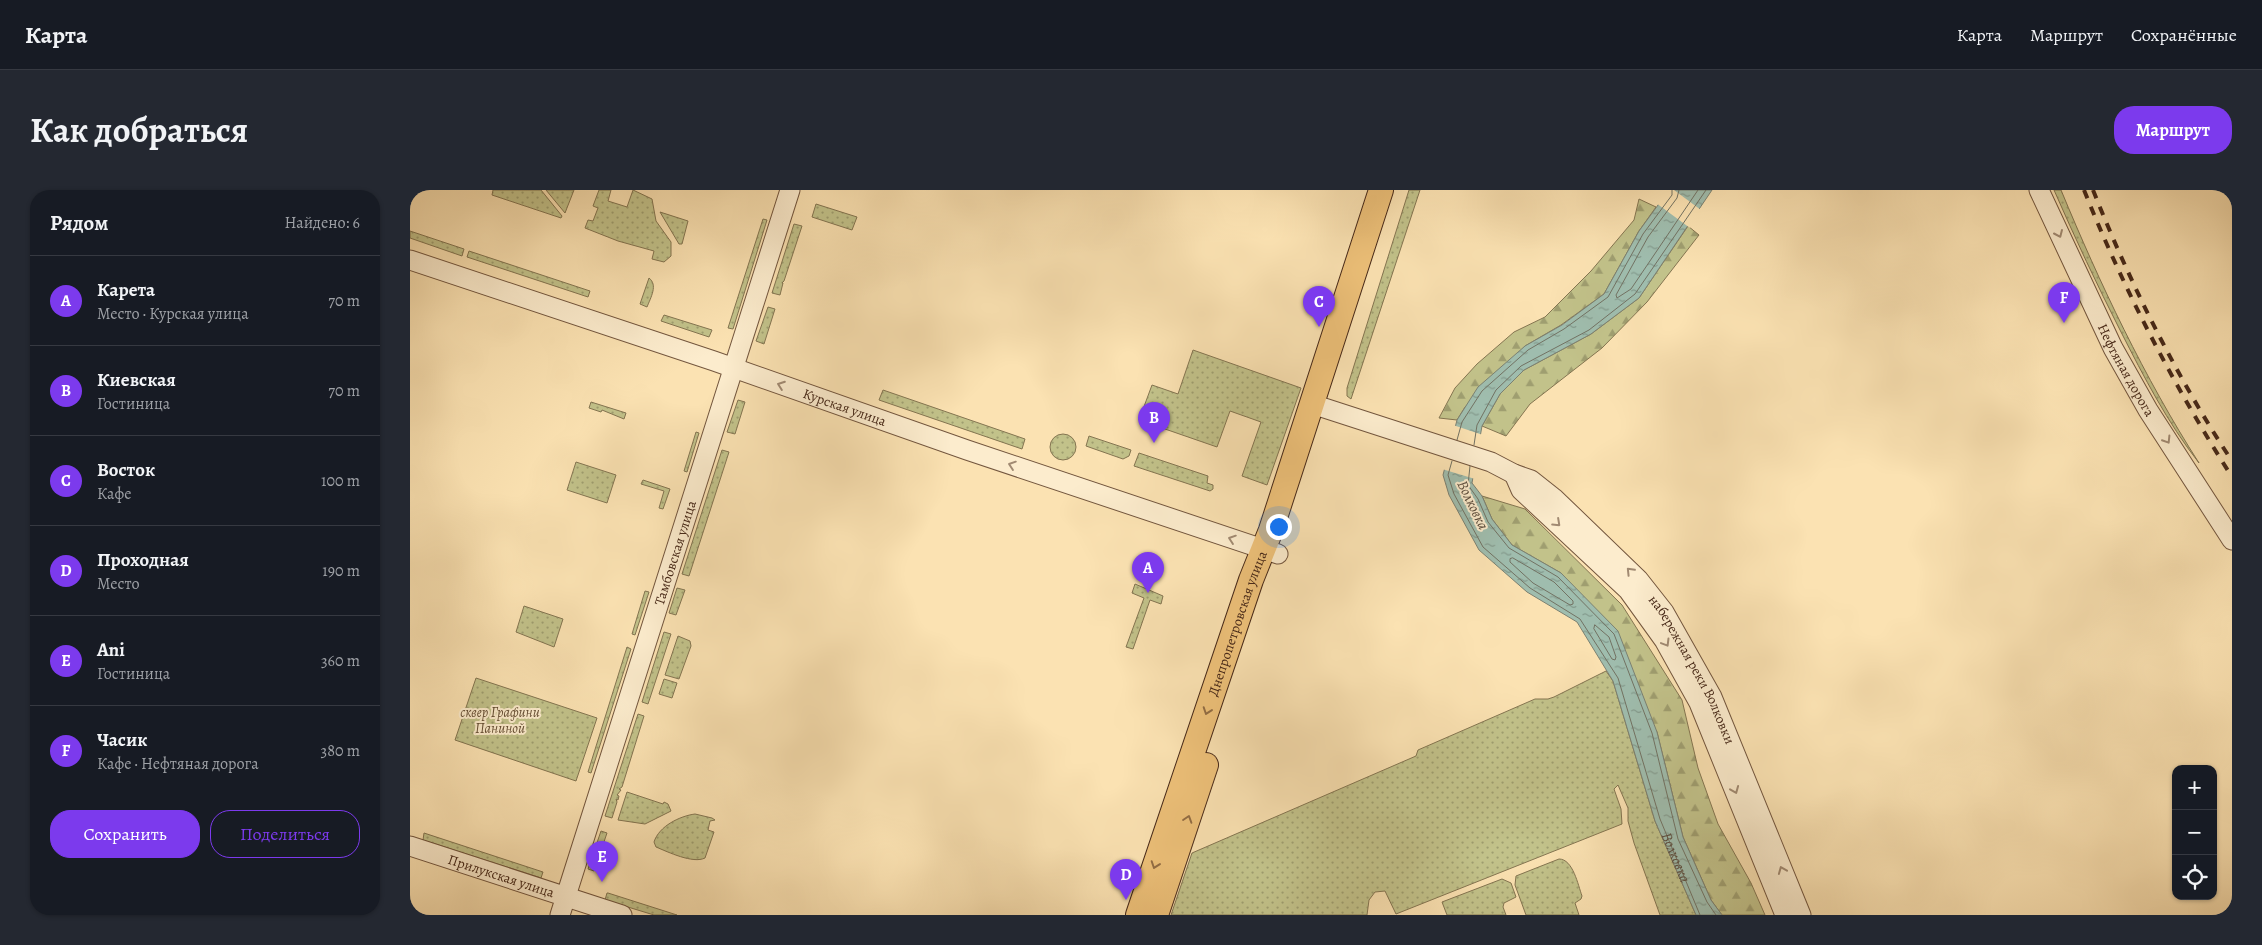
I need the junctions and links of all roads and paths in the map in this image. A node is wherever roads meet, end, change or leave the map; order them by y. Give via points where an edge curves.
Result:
1 (790, 190) edge
2 (1381, 190) edge
3 (1396, 190) edge
4 (2039, 190) edge
5 (410, 260) edge
6 (734, 369) junction
7 (1320, 406) junction
8 (1514, 474) junction
9 (2232, 540) edge
10 (1270, 551) junction
11 (410, 846) edge
12 (566, 896) junction
13 (560, 915) edge
14 (622, 915) edge
15 (1138, 915) edge
16 (1156, 915) edge
17 (1785, 915) edge
18 (1800, 915) edge

1 - 6 street, Тамбовская улица
2 - 7 main road, Днепропетровская улица
3 - 7 main road, Днепропетровская улица
4 -> 9 street, Нефтяная дорога via 2126,372
5 - 6 street, Курская улица
10 -> 6 street, Курская улица
6 - 12 street, Тамбовская улица
7 - 8 street, набережная реки Волковки via 1491,462
7 - 10 main road, Днепропетровская улица via 1271,530
8 -> 17 street, набережная реки Волковки via 1521,490 1628,590 1664,640 1699,703
18 -> 8 street, набережная реки Волковки via 1712,697 1664,612 1628,568 1555,499 1531,480
10 -> 15 main road, Днепропетровская улица
16 -> 10 main road, Днепропетровская улица
11 - 12 street, Прилукская улица
12 - 13 street, Тамбовская улица
12 - 14 street, Прилукская улица

